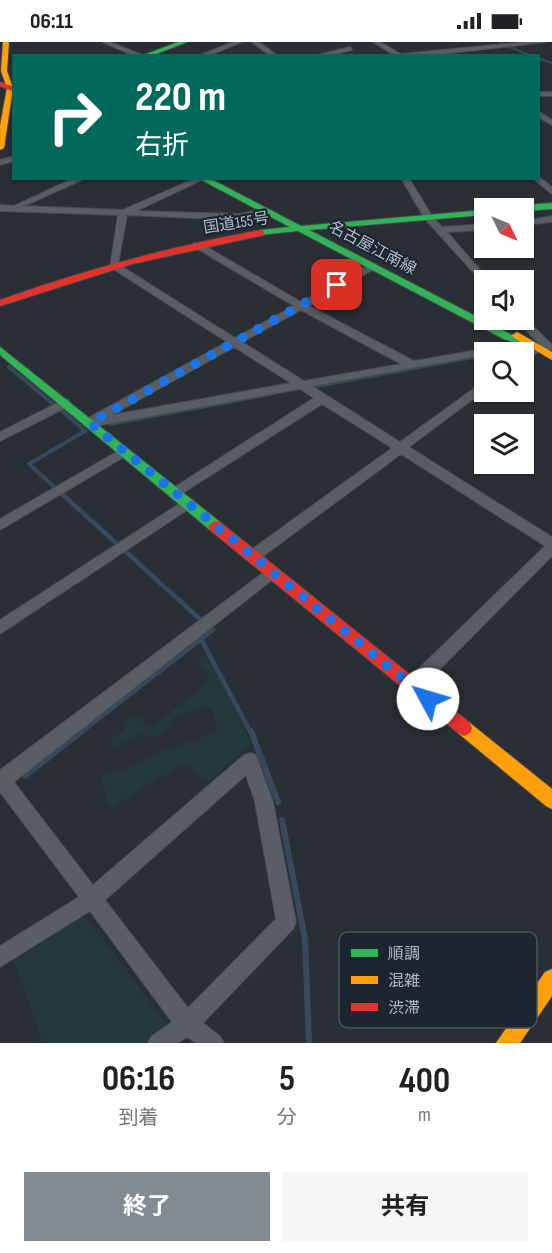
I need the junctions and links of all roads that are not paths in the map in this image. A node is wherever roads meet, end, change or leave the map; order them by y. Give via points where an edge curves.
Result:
1 (6, 42) edge
2 (105, 42) edge
3 (184, 42) edge
4 (239, 42) edge
5 (255, 42) edge
6 (345, 42) edge
7 (376, 42) edge
8 (470, 42) edge
9 (543, 42) edge
10 (478, 48) junction
11 (552, 48) edge
12 (350, 49) junction
13 (138, 54) edge
14 (149, 54) edge
15 (206, 54) edge
16 (271, 54) edge
17 (326, 54) edge
18 (354, 54) edge
19 (397, 54) edge
20 (420, 54) edge
21 (487, 54) edge
22 (7, 84) edge
23 (540, 115) edge
24 (552, 124) edge
25 (0, 148) edge
26 (77, 180) edge
27 (197, 180) edge
28 (206, 180) edge
29 (225, 180) edge
30 (406, 180) edge
31 (540, 180) edge
32 (552, 192) edge
33 (552, 206) edge
34 (0, 207) edge
35 (534, 207) edge
36 (14, 208) junction
37 (264, 210) junction
38 (123, 213) junction
39 (474, 213) edge
40 (428, 217) junction
41 (552, 219) edge
42 (534, 222) edge
43 (309, 227) junction
44 (474, 228) edge
45 (442, 230) junction
46 (197, 244) junction
47 (113, 265) junction
48 (373, 266) junction
49 (476, 270) edge
50 (0, 303) edge
51 (300, 305) junction
52 (474, 312) edge
53 (508, 330) edge
54 (530, 330) edge
55 (234, 341) junction
56 (544, 349) edge
57 (4, 357) edge
58 (412, 365) junction
59 (303, 386) junction
60 (474, 393) edge
61 (323, 398) junction
62 (65, 403) junction
63 (90, 423) junction
64 (0, 437) edge
65 (400, 447) junction
66 (124, 451) junction
67 (176, 493) junction
68 (188, 503) junction
69 (0, 525) edge
70 (552, 545) edge
71 (253, 556) junction
72 (272, 572) junction
73 (0, 628) edge
74 (412, 686) junction
75 (1, 780) edge
76 (552, 800) edge
77 (92, 899) junction
78 (0, 957) edge
79 (552, 979) edge
80 (537, 1000) edge
81 (187, 1024) junction
82 (518, 1028) edge
83 (159, 1043) edge
84 (213, 1043) edge
85 (507, 1043) edge

1 - 22 main road via 3,67
2 - 13 street
3 - 14 main road
4 - 15 street
5 - 16 street
6 - 12 street
7 - 19 street
8 - 10 street
9 - 10 street
9 - 11 street
10 - 20 street
10 - 21 street
12 - 17 street
12 - 18 street
22 - 25 main road
23 - 24 street
26 - 36 street
27 - 38 street
28 - 37 main road, 名古屋江南線
29 - 43 main road, 名古屋江南線
30 - 40 street
31 - 32 street
33 - 35 main road
34 - 36 street
36 - 38 street
37 - 38 street via 240,217
37 - 43 main road, 名古屋江南線
38 - 47 street
39 - 40 main road, 国道155号
40 - 43 main road, 国道155号
40 - 45 street
41 - 42 street
43 - 46 main road, 国道155号
43 - 48 main road, 名古屋江南線
43 - 52 main road, 名古屋江南線
44 - 45 street
45 - 49 street
46 - 47 main road, 国道155号
46 - 51 street
47 - 50 main road, 国道155号
47 - 55 street
48 - 51 street
48 - 56 main road, 名古屋江南線 via 508,337
51 - 55 street
51 - 58 street
53 - 56 main road
54 - 56 street
55 - 59 street
55 - 63 street
56 - 58 street
57 - 62 main road
58 - 59 street
59 - 61 street
59 - 63 street
60 - 65 street
61 - 65 street
61 - 67 street
62 - 63 main road
62 - 64 street
63 - 66 main road
65 - 70 street
65 - 71 street
66 - 67 main road
66 - 69 street
67 - 68 main road
68 - 71 main road
68 - 73 street
70 - 74 street
71 - 72 main road
72 - 74 main road
72 - 75 street
74 - 76 main road
75 - 77 street
77 - 78 street
77 - 81 street
77 - 81 street via 250,761 264,802 286,922
79 - 80 main road
81 - 83 street
81 - 84 street
82 - 85 main road

